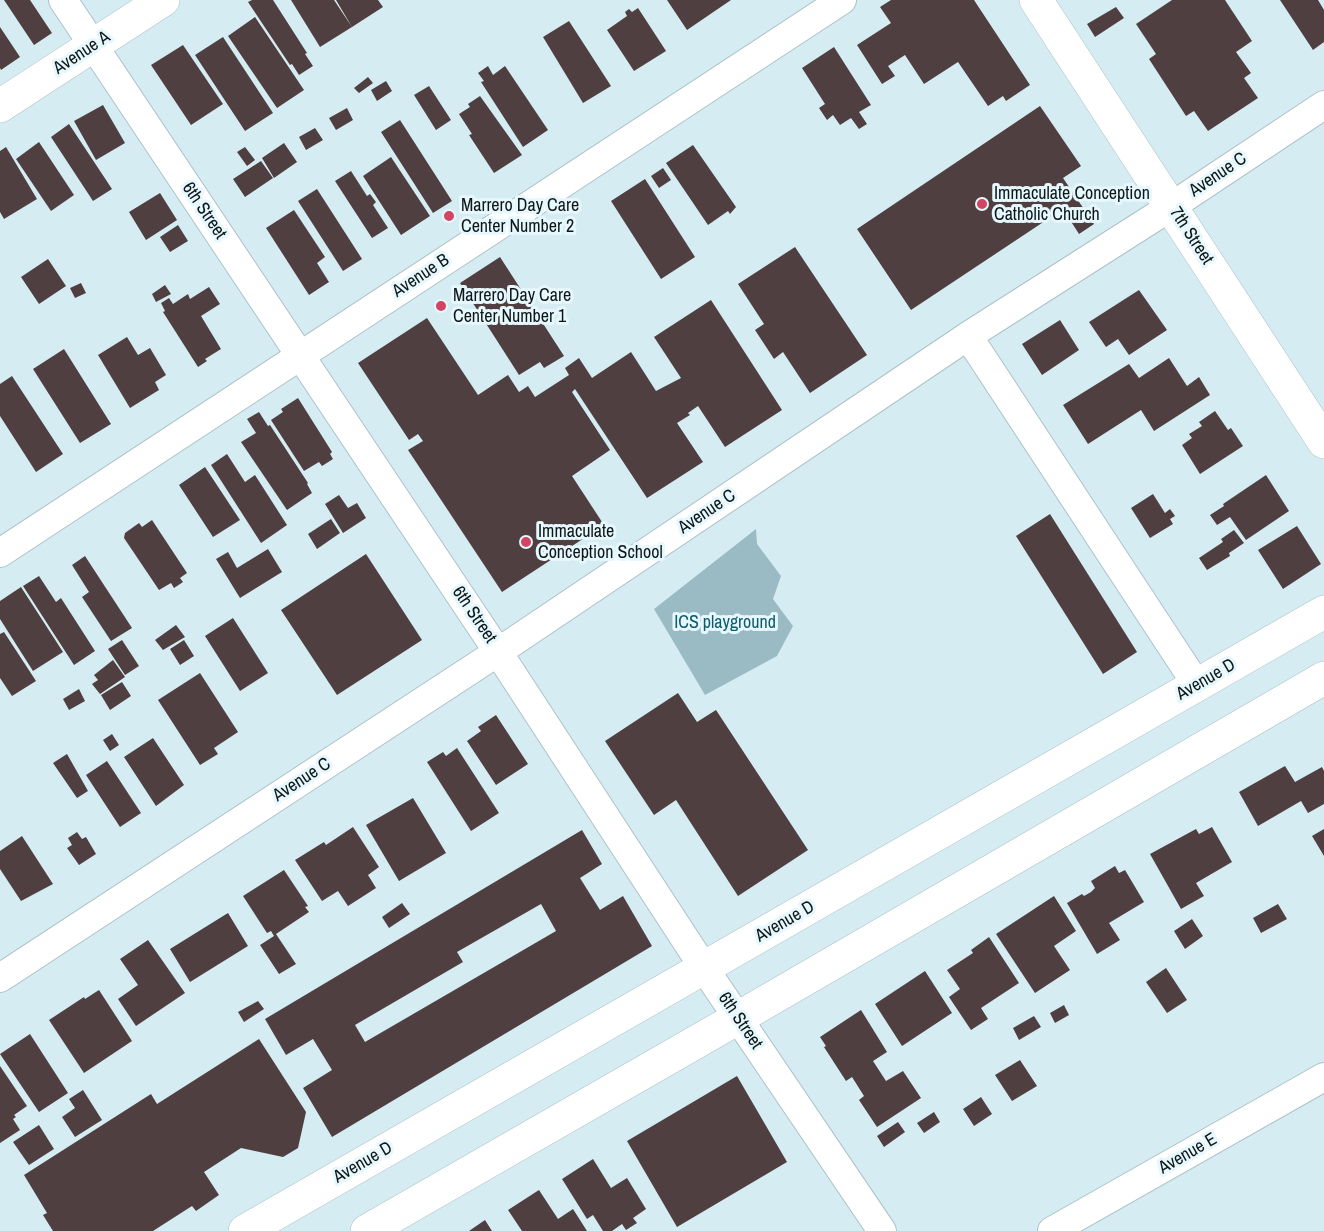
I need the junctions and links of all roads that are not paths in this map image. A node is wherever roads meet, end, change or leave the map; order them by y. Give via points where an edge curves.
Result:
1 (63, 0) edge
2 (163, 0) edge
3 (842, 0) edge
4 (1036, 0) edge
5 (93, 45) junction
6 (1324, 105) edge
7 (0, 106) edge
8 (1172, 206) junction
9 (968, 336) junction
10 (301, 355) junction
11 (1324, 442) edge
12 (0, 553) edge
13 (1324, 612) edge
14 (498, 652) junction
15 (1324, 678) edge
16 (1197, 685) junction
17 (704, 968) junction
18 (0, 978) edge
19 (738, 1018) junction
20 (1324, 1077) edge
21 (245, 1231) edge
22 (367, 1231) edge
23 (882, 1231) edge
24 (1052, 1231) edge

1 - 5 street, 6th Street
2 - 5 street, Avenue A
3 - 10 street, Avenue B
4 - 8 street, 7th Street
5 - 7 street, Avenue A
5 - 10 street, 6th Street
6 - 8 street, Avenue C
8 - 9 street, Avenue C
8 - 11 street, 7th Street
9 - 14 street, Avenue C
9 - 16 street
10 - 12 street, Avenue B
10 - 14 street, 6th Street
13 - 16 street, Avenue D
14 - 17 street, 6th Street
14 - 18 street, Avenue C
15 - 19 street
16 - 17 street, Avenue D
17 - 19 street, 6th Street
17 - 21 street, Avenue D
19 - 22 street
19 - 23 street, 6th Street
20 - 24 street, Avenue E

